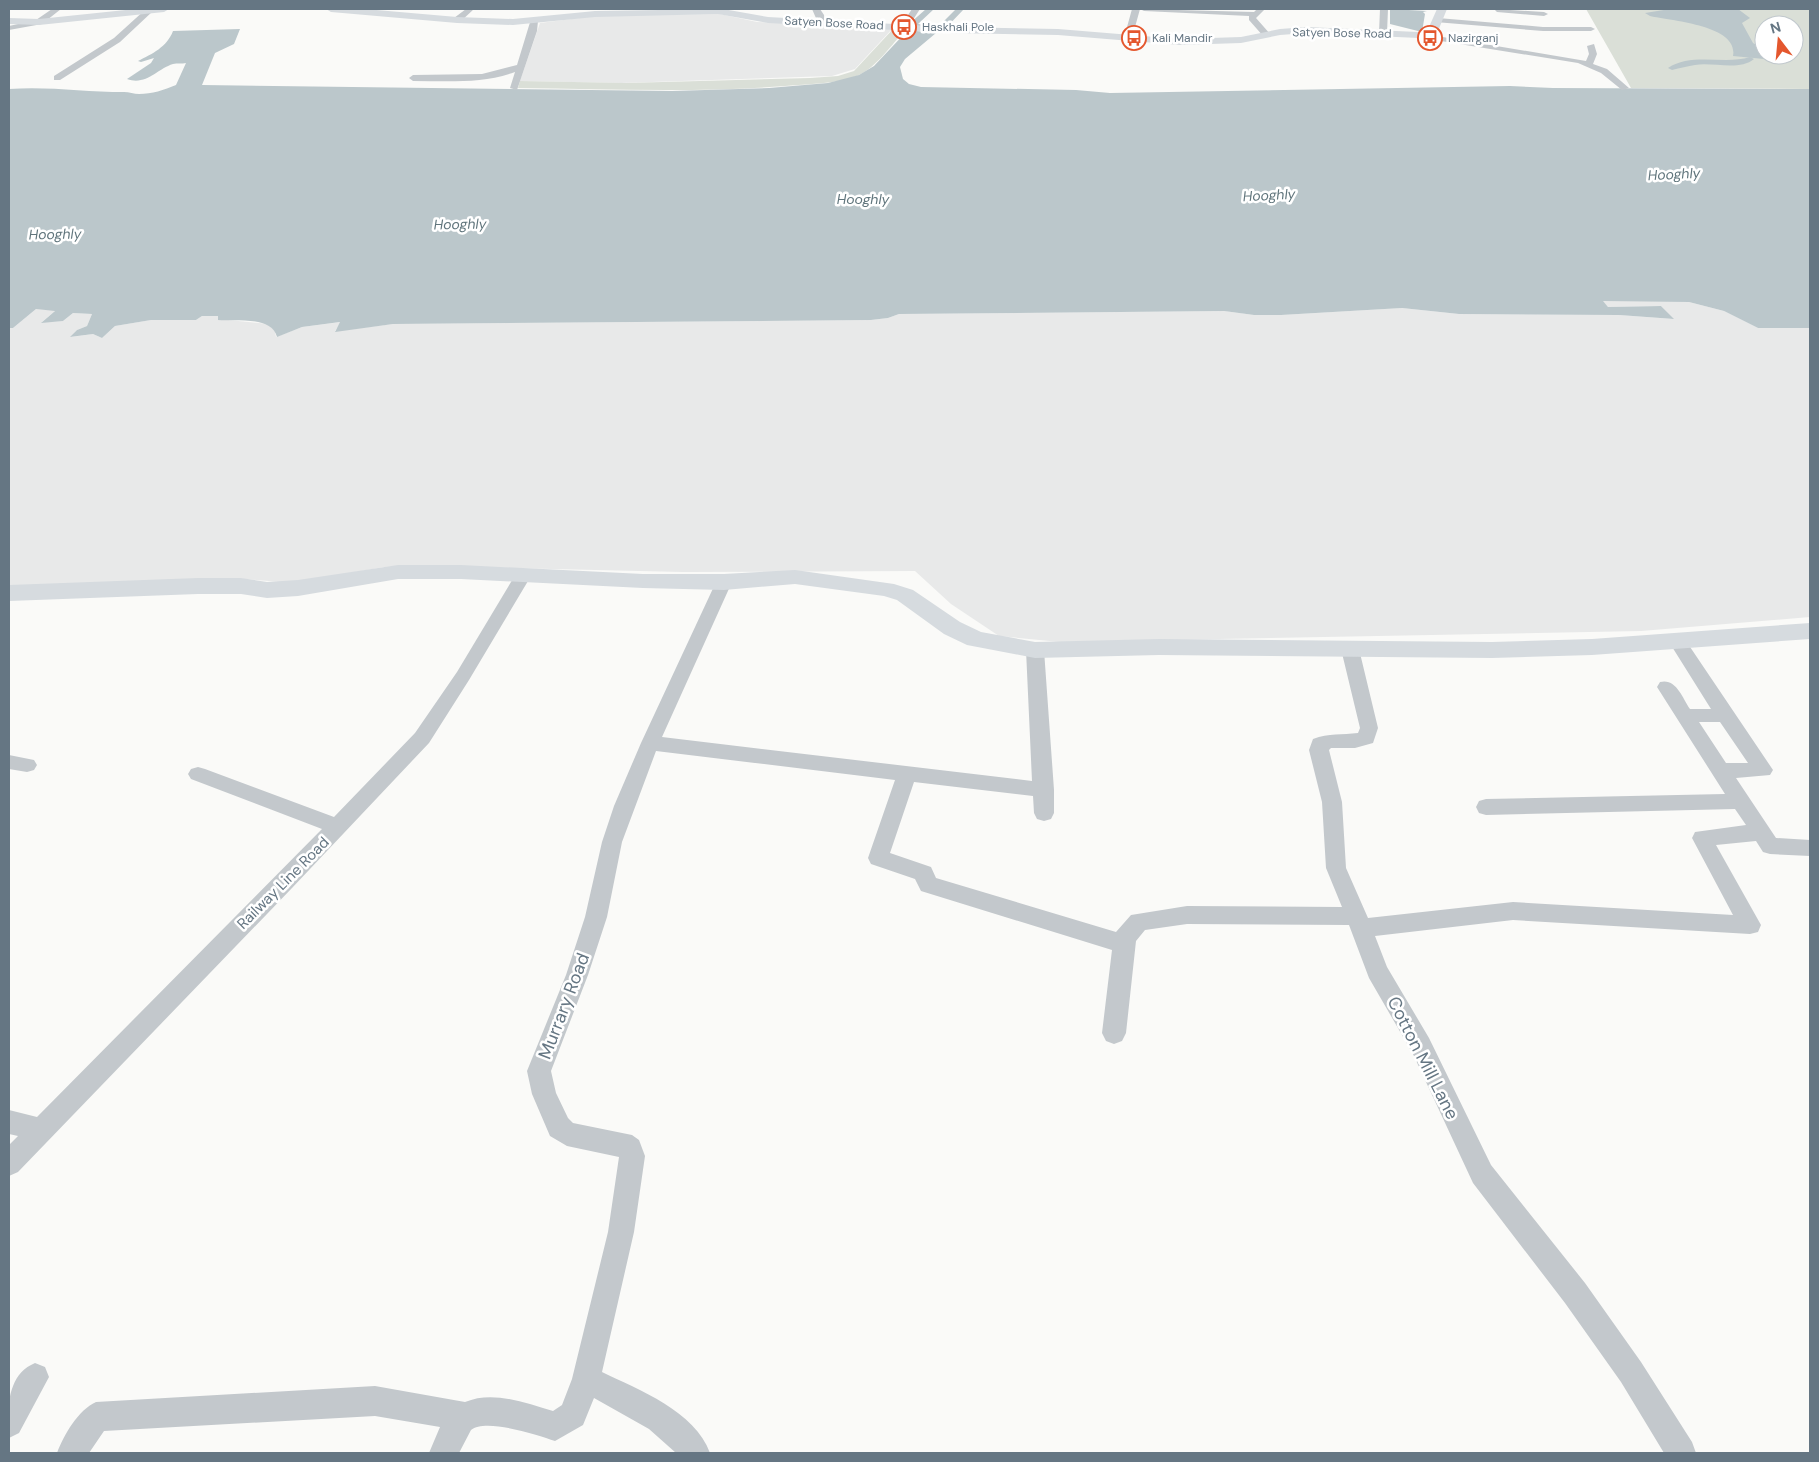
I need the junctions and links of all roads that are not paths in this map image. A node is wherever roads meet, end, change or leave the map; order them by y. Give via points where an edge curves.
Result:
1 (57, 9) edge
2 (164, 9) edge
3 (331, 9) edge
4 (470, 9) edge
5 (816, 9) edge
6 (916, 9) edge
7 (1136, 9) edge
8 (1144, 9) edge
9 (1262, 9) edge
10 (1384, 9) edge
11 (149, 10) junction
12 (359, 10) edge
13 (718, 10) edge
14 (1495, 12) edge
15 (1443, 13) edge
16 (1254, 14) junction
17 (1544, 14) dead end
18 (456, 20) junction
19 (9, 21) edge
20 (534, 21) junction
21 (38, 22) junction
22 (822, 23) junction
23 (906, 27) junction
24 (1508, 27) junction
25 (9, 28) edge
26 (1543, 29) junction
27 (1591, 30) dead end
28 (1382, 33) junction
29 (1419, 34) junction
30 (1267, 35) junction
31 (1128, 38) junction
32 (1553, 38) dead end
33 (1592, 46) dead end
34 (1590, 64) junction
35 (521, 67) junction
36 (57, 78) dead end
37 (413, 78) dead end
38 (514, 88) dead end
39 (1625, 88) dead end
40 (522, 576) junction
41 (724, 582) junction
42 (9, 593) edge
43 (1810, 630) edge
44 (1678, 642) junction
45 (1350, 649) junction
46 (1035, 650) junction
47 (1666, 687) dead end
48 (1725, 715) junction
49 (1685, 716) junction
50 (650, 743) junction
51 (1721, 771) junction
52 (907, 773) junction
53 (198, 774) dead end
54 (1044, 790) junction
55 (1741, 801) junction
56 (1486, 807) dead end
57 (1044, 813) dead end
58 (338, 827) junction
59 (1762, 832) junction
60 (1810, 848) edge
61 (1360, 922) junction
62 (1124, 944) junction
63 (1114, 1033) dead end
64 (9, 1122) edge
65 (41, 1130) junction
66 (9, 1163) edge
67 (35, 1377) dead end
68 (586, 1379) junction
69 (464, 1416) junction
70 (9, 1423) edge
71 (72, 1453) edge
72 (444, 1453) edge
73 (695, 1453) edge
74 (1682, 1453) edge

1 - 21 street
2 - 11 main road
3 - 12 main road, Satyen Bose Road
4 - 18 street
5 - 22 street
6 - 23 street
7 - 31 street
8 - 16 street
9 - 16 street
10 - 28 street
11 - 21 main road
11 - 36 street via 117,40
12 - 18 main road, Satyen Bose Road
13 - 20 main road, Satyen Bose Road via 602,14
13 - 22 main road, Satyen Bose Road via 762,20
14 - 17 street
14 - 24 street
15 - 24 street via 1465,27
15 - 29 main road via 1431,32
16 - 30 street via 1255,23
18 - 20 main road, Satyen Bose Road
19 - 21 main road
20 - 35 street
21 - 25 street
22 - 23 main road, Satyen Bose Road
23 - 31 main road, Satyen Bose Road via 1058,32
24 - 26 street
26 - 27 street
26 - 32 street
28 - 29 main road, Satyen Bose Road
28 - 30 main road, Satyen Bose Road via 1307,30
29 - 34 street via 1561,54
30 - 31 main road, Satyen Bose Road via 1222,42
33 - 34 street via 1594,54
34 - 39 street
35 - 37 street via 500,74
35 - 38 street
40 - 41 main road
40 - 42 main road via 398,572 267,590 198,586
40 - 58 street, Railway Line Road via 464,676 422,738
41 - 46 main road via 795,577 886,589 905,595 952,628 976,639
41 - 50 street, Murrary Road
43 - 44 main road
44 - 45 main road via 1492,650
44 - 48 street
45 - 46 main road via 1159,647
45 - 61 street, Cotton Mill Lane via 1369,728 1366,738 1357,742 1327,740 1320,744 1319,750 1332,802 1336,868
46 - 54 street
47 - 49 street
48 - 49 street
48 - 51 street via 1763,770
49 - 51 street
50 - 52 street
50 - 68 street, Murrary Road via 618,824 596,917 580,967 539,1071 544,1094 559,1127 567,1134 623,1144 630,1149 632,1156 621,1232
51 - 55 street
52 - 54 street
52 - 62 street via 878,858 924,873 928,885
53 - 58 street
54 - 57 street
55 - 56 street
55 - 59 street
58 - 65 street, Railway Line Road
59 - 60 street via 1770,846
59 - 61 street via 1702,838 1750,925 1513,911
61 - 62 street via 1187,914 1139,922 1125,937
61 - 74 street, Cotton Mill Lane via 1377,971 1421,1046 1482,1174 1575,1293 1631,1372
62 - 63 street
64 - 65 street
65 - 66 street, Railway Line Road
67 - 70 street
68 - 69 street, Murrary Road via 573,1414 555,1426 512,1414 479,1412
68 - 73 street via 652,1414 684,1438
69 - 71 street via 375,1401 96,1417
69 - 72 street via 454,1428

